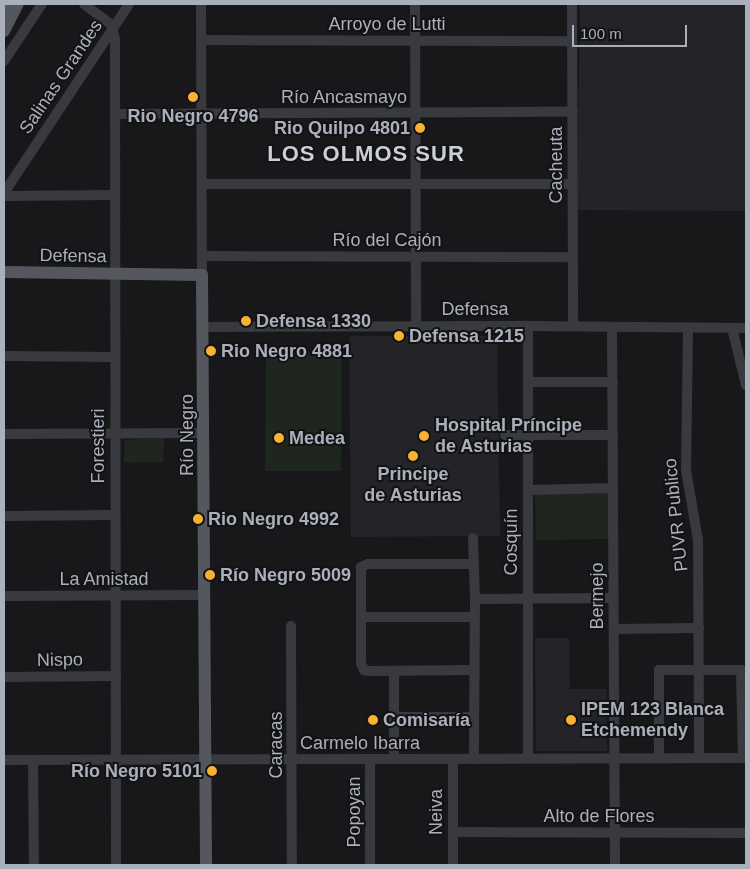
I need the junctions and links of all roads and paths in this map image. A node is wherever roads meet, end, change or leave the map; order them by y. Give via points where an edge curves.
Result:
1 (9, 4) edge
2 (18, 4) edge
3 (42, 4) edge
4 (84, 4) edge
5 (129, 4) edge
6 (201, 4) edge
7 (415, 4) edge
8 (572, 4) edge
9 (4, 12) edge
10 (114, 28) junction
11 (4, 31) edge
12 (201, 40) junction
13 (415, 40) junction
14 (572, 41) junction
15 (4, 61) edge
16 (573, 112) junction
17 (415, 113) junction
18 (115, 114) junction
19 (202, 114) junction
20 (202, 184) junction
21 (415, 184) junction
22 (572, 184) junction
23 (4, 194) edge
24 (114, 195) junction
25 (202, 256) junction
26 (415, 257) junction
27 (572, 257) junction
28 (4, 272) edge
29 (115, 274) junction
30 (202, 275) junction
31 (416, 326) junction
32 (528, 326) junction
33 (573, 326) junction
34 (203, 327) junction
35 (612, 327) junction
36 (688, 328) junction
37 (732, 328) junction
38 (746, 328) edge
39 (4, 356) edge
40 (114, 357) junction
41 (528, 382) junction
42 (613, 382) junction
43 (746, 385) edge
44 (115, 433) junction
45 (204, 433) junction
46 (4, 434) edge
47 (506, 435) dead end
48 (528, 435) junction
49 (613, 435) junction
50 (613, 488) junction
51 (528, 490) junction
52 (115, 515) junction
53 (4, 516) edge
54 (473, 538) dead end
55 (473, 564) junction
56 (115, 595) junction
57 (205, 595) junction
58 (4, 596) edge
59 (613, 598) junction
60 (475, 599) junction
61 (528, 599) junction
62 (362, 617) junction
63 (475, 617) junction
64 (291, 626) dead end
65 (699, 628) junction
66 (614, 629) junction
67 (474, 670) junction
68 (699, 670) junction
69 (394, 671) junction
70 (116, 676) junction
71 (4, 677) edge
72 (394, 717) junction
73 (474, 717) junction
74 (528, 758) junction
75 (614, 758) junction
76 (659, 758) junction
77 (699, 758) junction
78 (745, 758) edge
79 (205, 759) junction
80 (292, 759) junction
81 (370, 759) junction
82 (394, 759) junction
83 (453, 759) junction
84 (474, 759) junction
85 (4, 760) edge
86 (33, 760) junction
87 (116, 760) junction
88 (453, 832) junction
89 (615, 832) junction
90 (746, 833) edge
91 (34, 865) edge
92 (116, 865) edge
93 (206, 865) edge
94 (292, 865) edge
95 (370, 865) edge
96 (453, 865) edge
97 (615, 865) edge

1 - 9 main road
2 - 11 main road
3 - 15 street
4 - 10 street
5 - 10 street, Salinas Grandes
6 - 12 street, Río Negro
7 - 13 street
8 - 14 street, Cacheuta
10 - 18 street, Forestieri
10 - 23 street, Salinas Grandes
12 - 13 street, Arroyo de Lutti
12 - 19 street, Río Negro
13 - 14 street, Arroyo de Lutti
13 - 17 street
14 - 16 street, Cacheuta
16 - 17 street, Río Ancasmayo
16 - 22 street, Cacheuta
17 - 19 street, Río Ancasmayo
17 - 21 street
18 - 19 street, Río Ancasmayo
18 - 24 street, Forestieri
19 - 20 street, Río Negro
20 - 21 street
20 - 25 street, Río Negro
21 - 22 street
21 - 26 street
22 - 27 street, Cacheuta
23 - 24 street
24 - 29 street, Forestieri
25 - 26 street, Río del Cajón
25 - 30 street, Río Negro
26 - 27 street, Río del Cajón
26 - 31 street
27 - 33 street, Cacheuta
28 - 29 main road, Defensa
29 - 30 main road, Defensa
29 - 40 street, Forestieri
30 - 34 main road, Río Negro
31 - 32 street, Defensa
31 - 34 street, Defensa
32 - 33 street, Defensa
32 - 41 street, Cosquín
33 - 35 street, Defensa
34 - 45 main road, Río Negro
35 - 36 street, Defensa
35 - 42 street, Bermejo
36 - 37 street, Defensa
36 - 65 street, PUVR Publico via 686,470 698,540
37 - 38 street, Defensa
37 - 43 street
39 - 40 street
40 - 44 street, Forestieri
41 - 42 street
41 - 48 street, Cosquín
42 - 49 street, Bermejo
44 - 45 street
44 - 46 street
44 - 52 street, Forestieri
45 - 57 main road, Río Negro
47 - 48 street
48 - 49 street
48 - 51 street, Cosquín
49 - 50 street, Bermejo
50 - 51 street
50 - 59 street, Bermejo
51 - 61 street, Cosquín
52 - 53 street
52 - 56 street, Forestieri
54 - 55 street
55 - 60 street
55 - 62 street via 364,565 361,570
56 - 57 street, La Amistad
56 - 58 street, La Amistad
56 - 70 street, Forestieri
57 - 79 main road, Río Negro
59 - 61 street
59 - 66 street, Bermejo
60 - 61 street
60 - 63 street
61 - 74 street, Cosquín
62 - 63 street
62 - 69 street via 362,667 368,671
63 - 67 street
64 - 80 street, Caracas
65 - 66 street
65 - 68 street, PUVR Publico
66 - 75 street, Bermejo
67 - 69 street
67 - 73 street
68 - 76 street via 659,670
68 - 77 street, PUVR Publico
68 - 78 street via 741,670
69 - 72 street
70 - 71 street, Nispo
70 - 87 street, Forestieri
72 - 73 street
72 - 82 street
73 - 84 street
74 - 75 street, Carmelo Ibarra
74 - 84 street, Carmelo Ibarra
75 - 76 street, Carmelo Ibarra
75 - 89 street, Bermejo
76 - 77 street, Carmelo Ibarra
77 - 78 street, Carmelo Ibarra
79 - 80 street, Carmelo Ibarra
79 - 87 street, Carmelo Ibarra
79 - 93 main road, Río Negro
80 - 81 street, Carmelo Ibarra
80 - 94 street, Caracas
81 - 82 street, Carmelo Ibarra
81 - 95 street, Popoyan
82 - 83 street, Carmelo Ibarra
83 - 84 street, Carmelo Ibarra
83 - 88 street, Neiva
85 - 86 street, Carmelo Ibarra
86 - 87 street, Carmelo Ibarra
86 - 91 street
87 - 92 street, Forestieri
88 - 89 street, Alto de Flores
88 - 96 street, Neiva
89 - 90 street, Alto de Flores
89 - 97 street, Bermejo

